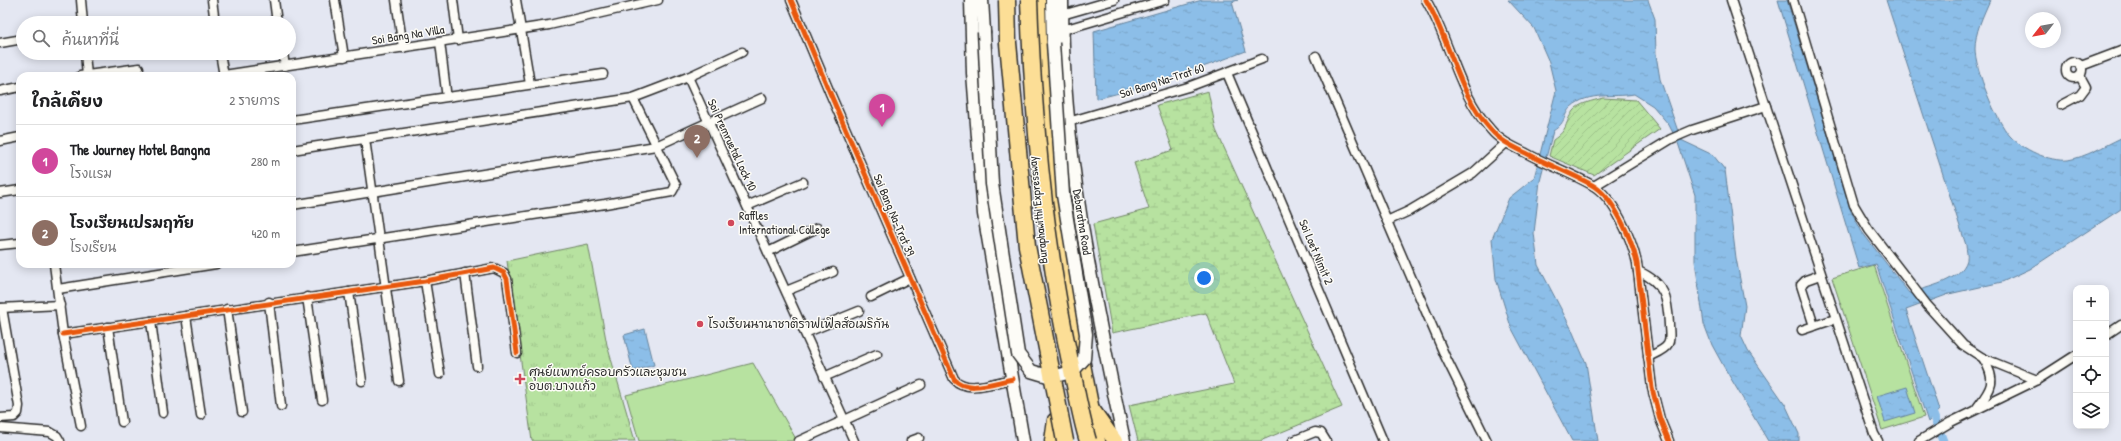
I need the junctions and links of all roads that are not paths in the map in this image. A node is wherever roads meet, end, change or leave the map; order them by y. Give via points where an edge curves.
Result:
1 (82, 0) edge
2 (212, 0) edge
3 (274, 0) edge
4 (335, 0) edge
5 (396, 0) edge
6 (453, 0) edge
7 (516, 0) edge
8 (658, 0) edge
9 (791, 0) edge
10 (971, 0) edge
11 (982, 0) edge
12 (1000, 0) edge
13 (1007, 0) edge
14 (1021, 0) edge
15 (1029, 0) edge
16 (1038, 0) edge
17 (1052, 0) edge
18 (1062, 0) edge
19 (1114, 0) edge
20 (1165, 0) edge
21 (1426, 0) edge
22 (1731, 0) edge
23 (1793, 0) edge
24 (623, 4) edge
25 (1062, 15) junction
26 (83, 16) edge
27 (215, 16) edge
28 (277, 16) edge
29 (521, 30) junction
30 (1063, 30) junction
31 (16, 40) edge
32 (458, 40) junction
33 (440, 42) junction
34 (0, 43) edge
35 (403, 48) junction
36 (2121, 51) edge
37 (742, 52) dead end
38 (1316, 56) dead end
39 (344, 57) junction
40 (1262, 59) dead end
41 (85, 60) edge
42 (221, 60) edge
43 (284, 60) edge
44 (285, 66) junction
45 (2081, 66) junction
46 (139, 68) dead end
47 (85, 72) edge
48 (112, 72) edge
49 (223, 72) edge
50 (248, 72) edge
51 (1227, 73) junction
52 (603, 74) dead end
53 (2080, 76) junction
54 (688, 77) junction
55 (530, 84) junction
56 (16, 88) edge
57 (0, 91) edge
58 (446, 91) dead end
59 (633, 98) junction
60 (762, 98) dead end
61 (2061, 105) dead end
62 (1766, 106) junction
63 (296, 119) edge
64 (1068, 122) junction
65 (709, 123) junction
66 (16, 138) edge
67 (365, 138) junction
68 (0, 141) edge
69 (1506, 143) junction
70 (656, 146) junction
71 (296, 149) edge
72 (803, 182) dead end
73 (1594, 186) junction
74 (16, 191) edge
75 (373, 191) junction
76 (0, 193) edge
77 (296, 204) edge
78 (747, 206) junction
79 (1387, 221) junction
80 (818, 228) dead end
81 (378, 238) junction
82 (16, 243) edge
83 (0, 245) edge
84 (296, 251) edge
85 (768, 252) junction
86 (55, 268) edge
87 (191, 268) edge
88 (1638, 271) junction
89 (465, 272) junction
90 (833, 272) dead end
91 (1820, 275) junction
92 (910, 278) junction
93 (425, 281) junction
94 (385, 286) junction
95 (58, 289) junction
96 (349, 292) junction
97 (786, 292) junction
98 (307, 297) junction
99 (871, 297) dead end
100 (269, 302) junction
101 (60, 305) junction
102 (1, 308) edge
103 (227, 309) junction
104 (859, 311) dead end
105 (186, 316) junction
106 (1835, 320) junction
107 (151, 321) junction
108 (2121, 325) edge
109 (108, 326) junction
110 (1814, 326) junction
111 (1802, 330) dead end
112 (805, 333) junction
113 (2109, 333) edge
114 (63, 334) junction
115 (517, 353) dead end
116 (877, 354) dead end
117 (10, 355) junction
118 (0, 356) edge
119 (1648, 357) junction
120 (2073, 357) edge
121 (1983, 358) junction
122 (477, 366) dead end
123 (440, 374) dead end
124 (824, 376) junction
125 (1013, 379) junction
126 (2037, 380) junction
127 (362, 381) dead end
128 (400, 381) dead end
129 (921, 385) dead end
130 (322, 400) dead end
131 (281, 406) dead end
132 (1090, 406) junction
133 (1974, 411) junction
134 (242, 412) dead end
135 (163, 413) dead end
136 (201, 415) dead end
137 (0, 418) edge
138 (844, 419) junction
139 (1055, 420) junction
140 (122, 422) dead end
141 (81, 426) dead end
142 (0, 428) edge
143 (1877, 439) edge
144 (1297, 440) edge
145 (60, 441) edge
146 (798, 441) edge
147 (854, 441) edge
148 (1023, 441) edge
149 (1052, 441) edge
150 (1059, 441) edge
151 (1065, 441) edge
152 (1080, 441) edge
153 (1088, 441) edge
154 (1098, 441) edge
155 (1115, 441) edge
156 (1124, 441) edge
157 (1326, 441) edge
158 (1383, 441) edge
159 (1487, 441) edge
160 (1669, 441) edge
161 (1919, 441) edge

1 - 26 street
2 - 27 street
3 - 28 street
4 - 39 street
5 - 35 street
6 - 32 street
7 - 29 street
8 - 24 street
9 - 92 street, Soi Bang Na-Trat 39
10 - 125 main road via 973,73 984,214
11 - 17 main road, bridge via 992,184 1018,354 1031,371 1051,377 1072,372 1084,359 1086,334 1063,195
12 - 139 highway via 1021,247
13 - 151 highway, Buraphawithi Expressway, bridge via 1008,43 1027,246
14 - 152 highway, Buraphawithi Expressway via 1022,41 1040,244
15 - 153 highway, bridge via 1030,41 1048,242
16 - 132 highway, Debaratna Road via 1039,39 1059,241
18 - 25 main road, Debaratna Road
19 - 25 street
20 - 30 street
21 - 69 street via 1472,103 1491,131
22 - 62 street
23 - 121 street via 1854,205 1869,230 1927,305 1963,345
24 - 29 street, Soi Bang Na Villa via 594,15
25 - 30 main road, Debaratna Road
29 - 32 street, Soi Bang Na Villa
29 - 55 street
30 - 64 main road, Debaratna Road
31 - 34 street
32 - 33 street, Soi Bang Na Villa
33 - 35 street, Soi Bang Na Villa
33 - 58 street
35 - 39 street, Soi Bang Na Villa
36 - 45 street
37 - 54 street
38 - 79 street
39 - 44 street, Soi Bang Na Villa
40 - 51 street, Soi Bang Na-Trat 60
41 - 47 street
42 - 49 street
43 - 44 street
44 - 50 street, Soi Bang Na Villa
45 - 53 street
45 - 53 street via 2072,62 2065,69 2070,77
46 - 48 street
51 - 64 street, Soi Bang Na-Trat 60 via 1148,100
51 - 158 street, Soi Loet Nimit 2
52 - 55 street
53 - 61 street via 2086,87 2084,92
54 - 59 street
54 - 65 street, Soi Premruetal Lock 10
55 - 63 street
56 - 57 street
59 - 67 street
59 - 70 street
60 - 65 street
62 - 73 street via 1671,139
62 - 91 street
64 - 156 main road, Debaratna Road via 1078,206 1099,326
65 - 70 street
65 - 78 street, Soi Premruetal Lock 10
66 - 68 street
67 - 71 street
67 - 75 street
69 - 73 street
69 - 79 street via 1473,173
70 - 75 street
70 - 81 street via 676,185 675,190 668,194
72 - 78 street
73 - 88 street via 1626,229 1633,246
74 - 76 street
75 - 77 street
75 - 81 street
78 - 85 street, Soi Premruetal Lock 10
79 - 159 street via 1445,356
80 - 85 street
81 - 84 street
81 - 94 street
82 - 83 street
85 - 97 street, Soi Premruetal Lock 10
86 - 95 street
87 - 95 street
88 - 119 street
88 - 119 street via 1657,283 1664,293 1668,306 1668,345
89 - 93 street
89 - 115 street via 494,268 504,273
89 - 122 street
90 - 97 street
91 - 106 street
91 - 110 street via 1806,280 1801,285
92 - 99 street
92 - 125 street, Soi Bang Na-Trat 39 via 954,379 959,385 967,387
93 - 94 street
93 - 123 street
94 - 96 street
94 - 128 street
95 - 101 street
96 - 98 street
96 - 127 street
97 - 112 street, Soi Premruetal Lock 10
98 - 100 street
98 - 130 street
100 - 103 street
100 - 131 street
101 - 102 street
101 - 114 street
102 - 117 street
103 - 105 street
103 - 134 street
104 - 112 street
105 - 107 street
105 - 136 street
106 - 110 street
106 - 143 street
107 - 109 street
107 - 135 street
108 - 113 street
109 - 114 street
109 - 140 street
110 - 111 street
112 - 124 street, Soi Premruetal Lock 10
114 - 141 street
116 - 124 street
117 - 118 street
117 - 137 street via 18,413 14,417
119 - 160 street via 1658,412
120 - 126 street
121 - 126 street
121 - 133 street via 1993,380 1990,391
124 - 138 street, Soi Premruetal Lock 10
125 - 148 main road
126 - 133 street
129 - 138 street
132 - 154 highway, Debaratna Road
132 - 155 highway
133 - 161 street
138 - 146 street
138 - 147 street, Soi Premruetal Lock 10
139 - 149 highway
139 - 150 highway
142 - 145 street via 50,432
144 - 157 street via 1315,432 1321,433

